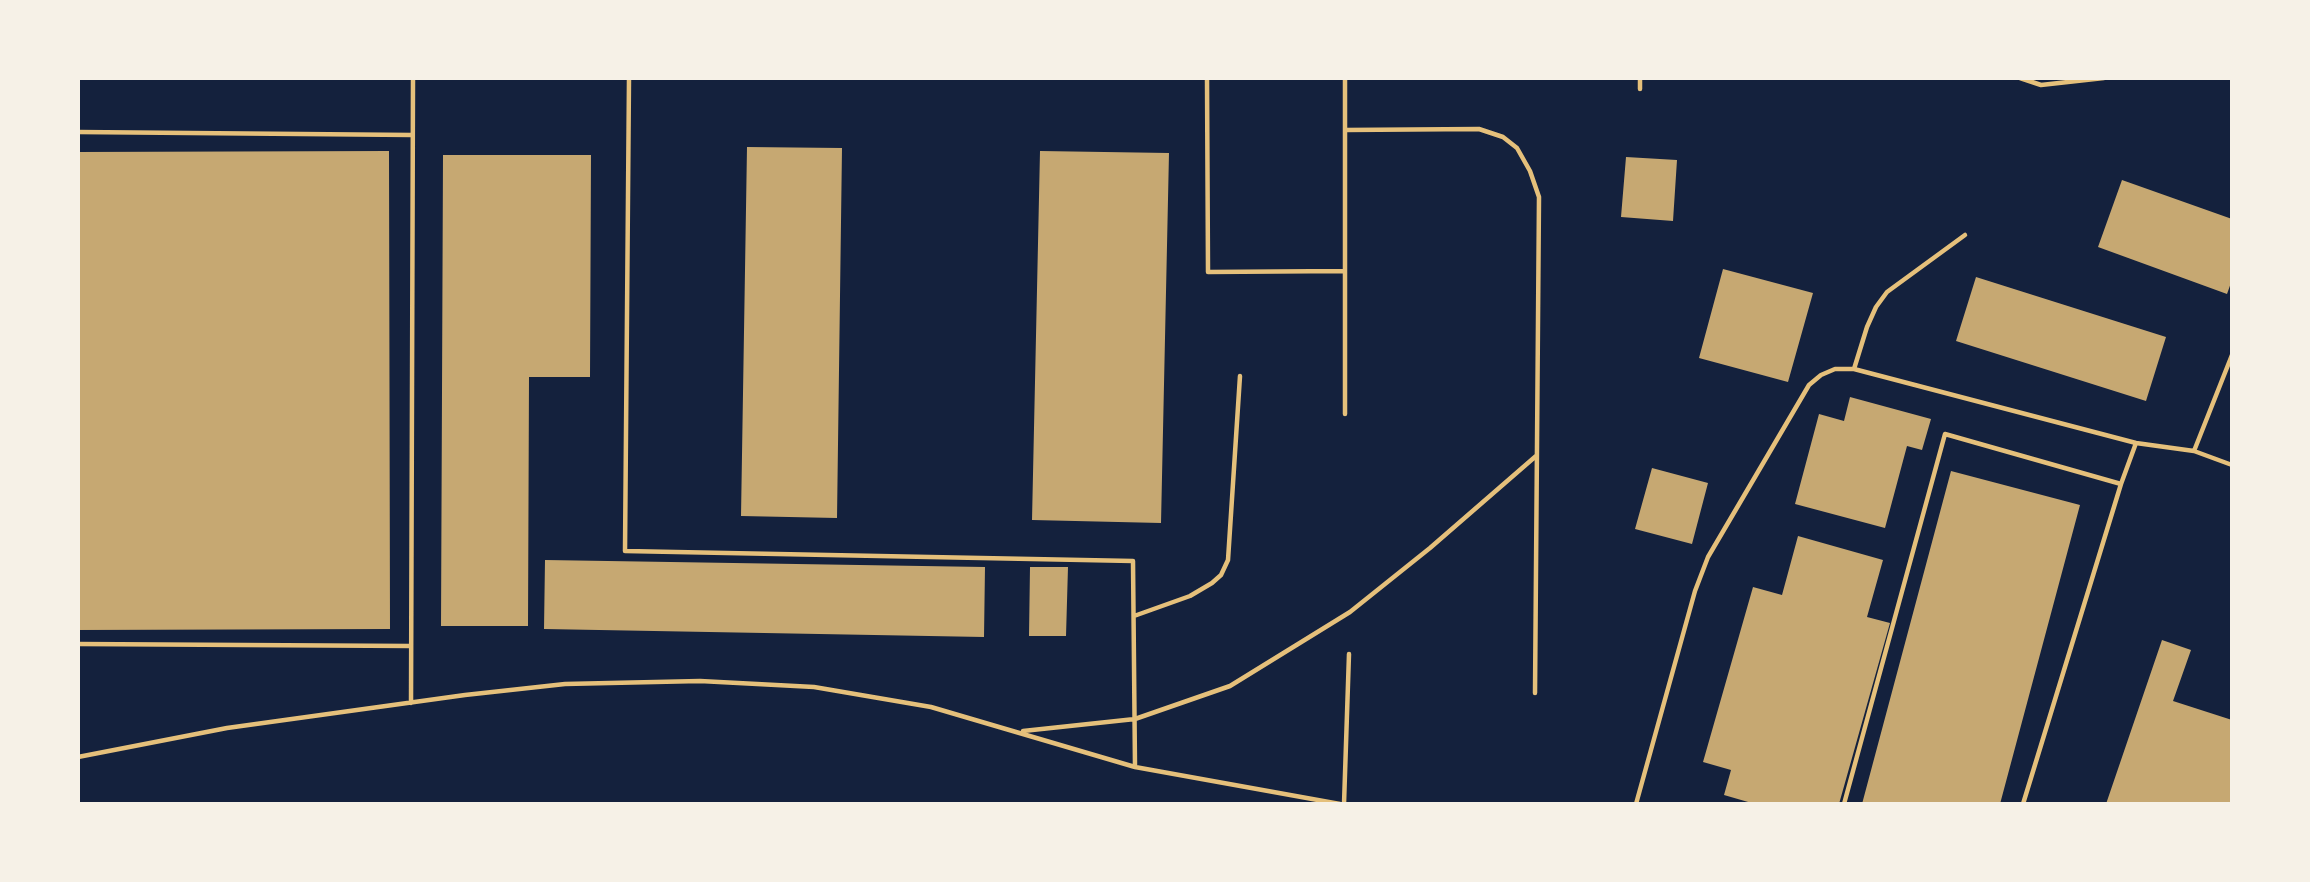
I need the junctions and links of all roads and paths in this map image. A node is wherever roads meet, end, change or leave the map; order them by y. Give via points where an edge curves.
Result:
1 (413, 78) edge
2 (629, 78) edge
3 (1207, 78) edge
4 (1345, 78) edge
5 (1641, 78) edge
6 (2020, 78) edge
7 (2104, 78) edge
8 (1640, 89) dead end
9 (1345, 130) junction
10 (78, 132) edge
11 (412, 135) junction
12 (1965, 235) dead end
13 (1345, 271) junction
14 (2232, 355) edge
15 (1854, 369) junction
16 (1240, 375) dead end
17 (1345, 414) dead end
18 (2136, 443) junction
19 (2193, 451) junction
20 (1536, 456) junction
21 (2232, 465) edge
22 (2121, 484) junction
23 (1134, 616) junction
24 (78, 644) edge
25 (410, 646) junction
26 (1349, 654) dead end
27 (1535, 693) dead end
28 (411, 703) junction
29 (1135, 719) junction
30 (1018, 732) junction
31 (78, 757) edge
32 (1136, 766) junction
33 (1342, 804) edge
34 (1636, 804) edge
35 (1844, 804) edge
36 (2023, 804) edge

1 - 11 lane
2 - 23 lane via 625,551 1133,561
3 - 13 lane via 1208,272
4 - 9 lane
5 - 8 lane
6 - 7 lane via 2042,85
9 - 13 lane
9 - 20 lane via 1479,129 1503,137 1517,148 1526,163 1539,197
10 - 11 lane
11 - 25 lane
12 - 15 lane via 1887,292 1867,327
13 - 17 lane
14 - 19 lane
15 - 18 lane
15 - 34 lane via 1834,369 1809,385 1708,557
16 - 23 lane via 1228,560 1212,583 1190,596
18 - 19 lane
18 - 22 lane
19 - 21 lane
20 - 27 lane
20 - 29 lane via 1350,612 1230,686
22 - 35 lane via 1945,434
22 - 36 lane
23 - 29 lane
24 - 25 lane
25 - 28 lane
26 - 33 lane
28 - 30 lane via 565,684 700,681 814,687 931,707
28 - 31 lane via 227,728
29 - 30 lane
29 - 32 lane
30 - 32 lane
32 - 33 lane

